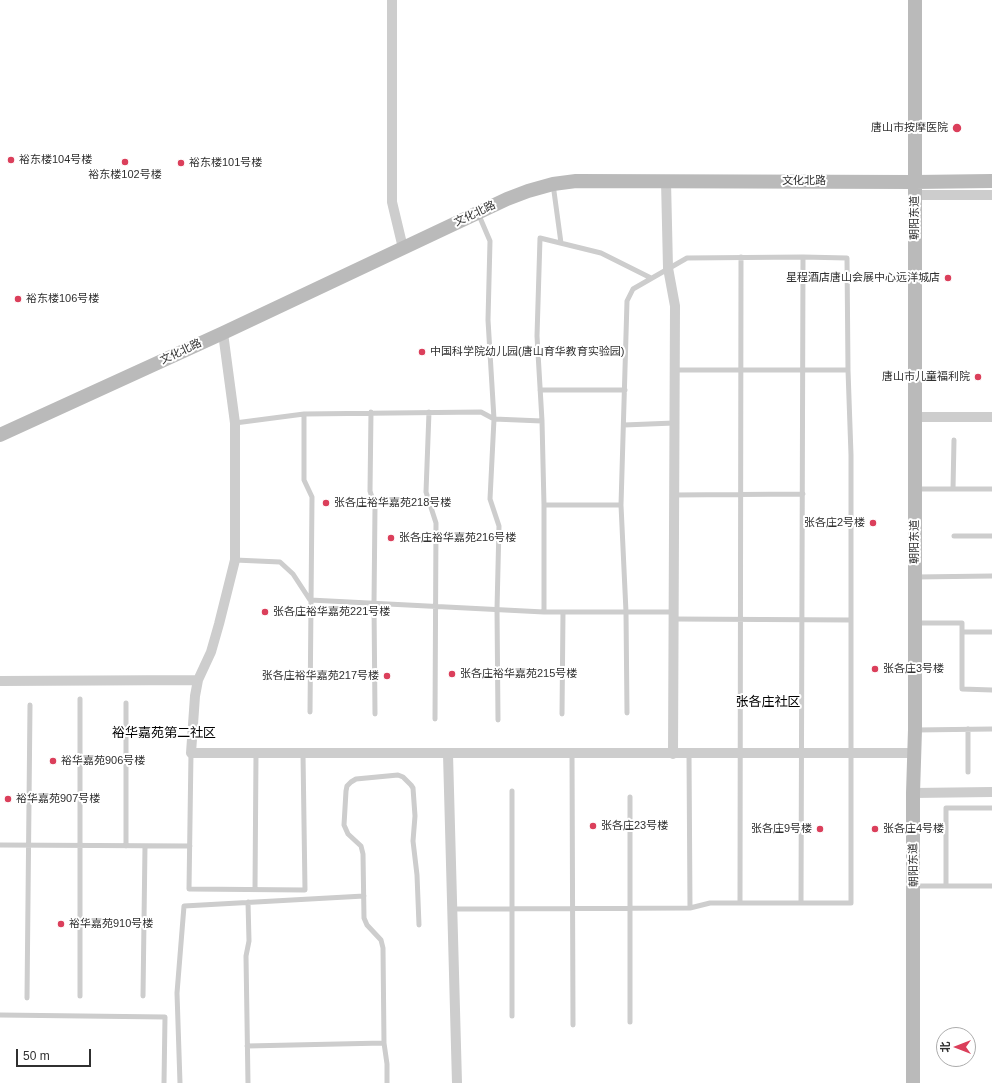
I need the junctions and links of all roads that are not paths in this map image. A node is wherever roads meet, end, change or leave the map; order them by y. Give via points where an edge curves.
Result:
1 (392, 0) edge
2 (915, 0) edge
3 (666, 181) junction
4 (992, 181) edge
5 (553, 184) junction
6 (915, 188) junction
7 (992, 195) edge
8 (478, 213) junction
9 (561, 243) junction
10 (404, 248) junction
11 (741, 257) junction
12 (804, 257) junction
13 (668, 268) junction
14 (651, 278) junction
15 (223, 333) junction
16 (674, 370) junction
17 (741, 370) junction
18 (803, 370) junction
19 (848, 370) junction
20 (540, 390) junction
21 (625, 390) junction
22 (371, 412) junction
23 (429, 412) junction
24 (304, 414) junction
25 (915, 417) junction
26 (992, 417) edge
27 (494, 419) junction
28 (542, 421) junction
29 (235, 423) junction
30 (674, 423) junction
31 (624, 425) junction
32 (0, 435) edge
33 (954, 440) dead end
34 (915, 489) junction
35 (953, 489) junction
36 (992, 489) edge
37 (741, 494) junction
38 (803, 494) junction
39 (674, 495) junction
40 (544, 505) junction
41 (621, 506) junction
42 (954, 536) dead end
43 (992, 536) edge
44 (235, 560) junction
45 (992, 576) edge
46 (915, 577) junction
47 (310, 600) junction
48 (374, 604) junction
49 (436, 607) junction
50 (497, 610) junction
51 (544, 612) junction
52 (563, 612) junction
53 (626, 612) junction
54 (674, 616) junction
55 (741, 619) junction
56 (802, 620) junction
57 (851, 620) junction
58 (915, 623) junction
59 (962, 632) junction
60 (992, 632) edge
61 (198, 680) junction
62 (0, 681) edge
63 (992, 690) edge
64 (80, 699) dead end
65 (126, 703) dead end
66 (30, 705) dead end
67 (310, 712) dead end
68 (627, 713) dead end
69 (375, 714) dead end
70 (562, 714) dead end
71 (435, 719) dead end
72 (498, 720) dead end
73 (968, 729) junction
74 (992, 729) edge
75 (915, 730) junction
76 (190, 753) junction
77 (913, 753) junction
78 (256, 754) junction
79 (303, 754) junction
80 (448, 754) junction
81 (572, 754) junction
82 (674, 754) junction
83 (689, 754) junction
84 (740, 754) junction
85 (802, 754) junction
86 (851, 754) junction
87 (968, 772) dead end
88 (512, 791) dead end
89 (913, 792) junction
90 (992, 792) edge
91 (630, 797) dead end
92 (992, 808) edge
93 (0, 845) edge
94 (28, 845) junction
95 (80, 846) junction
96 (126, 846) junction
97 (146, 846) junction
98 (190, 846) junction
99 (914, 886) junction
100 (946, 886) junction
101 (992, 886) edge
102 (255, 889) junction
103 (364, 896) junction
104 (248, 902) junction
105 (740, 903) junction
106 (801, 903) junction
107 (630, 908) junction
108 (690, 908) junction
109 (451, 909) junction
110 (512, 909) junction
111 (571, 909) junction
112 (419, 925) dead end
113 (80, 996) dead end
114 (143, 996) dead end
115 (27, 998) dead end
116 (0, 1015) edge
117 (512, 1016) dead end
118 (630, 1022) dead end
119 (572, 1025) dead end
120 (384, 1043) junction
121 (247, 1046) junction
122 (164, 1083) edge
123 (180, 1083) edge
124 (248, 1083) edge
125 (387, 1083) edge
126 (457, 1083) edge
127 (913, 1083) edge

1 - 10 street via 392,202
2 - 6 main road, 朝阳东道
3 - 5 main road, 文化北路 via 576,180
3 - 6 main road, 文化北路
3 - 13 street
4 - 6 main road, 文化北路
5 - 8 main road, 文化北路 via 528,191
5 - 9 lane
6 - 7 street
6 - 25 main road, 朝阳东道
8 - 10 main road, 文化北路
8 - 27 lane via 490,241 488,320
9 - 14 lane via 601,252
9 - 20 lane via 540,238 537,336
10 - 15 main road, 文化北路
11 - 12 lane
11 - 13 lane via 687,258
11 - 17 lane
12 - 18 lane
12 - 19 lane via 847,258
13 - 14 lane
13 - 16 street via 675,306
14 - 21 lane via 633,289 627,301
15 - 29 street
15 - 32 main road, 文化北路
16 - 17 lane
16 - 30 street
17 - 18 lane
17 - 37 lane
18 - 19 lane
18 - 38 lane
19 - 57 lane
20 - 21 lane
20 - 28 lane
21 - 31 lane
22 - 23 lane
22 - 24 lane
22 - 48 lane via 370,491 375,507
23 - 27 lane via 481,412
23 - 49 lane via 426,492 436,522
24 - 29 lane
24 - 47 lane via 304,480 312,497
25 - 26 street
25 - 34 main road, 朝阳东道
27 - 28 lane
27 - 50 lane via 490,499 499,526
28 - 40 lane
29 - 44 street
30 - 31 lane
30 - 39 street
31 - 41 lane
33 - 35 lane
34 - 35 lane
34 - 46 main road, 朝阳东道
35 - 36 lane
37 - 38 lane
37 - 39 lane
37 - 55 lane
38 - 56 lane
39 - 54 street
40 - 41 lane
40 - 51 lane
41 - 53 lane
42 - 43 lane
44 - 47 lane via 280,562 293,574
44 - 61 street via 211,652
45 - 46 lane
46 - 58 main road, 朝阳东道
47 - 48 lane
47 - 67 lane
48 - 49 lane
48 - 69 lane
49 - 50 lane
49 - 71 lane
50 - 51 lane
50 - 72 lane
51 - 52 lane
52 - 53 lane
52 - 70 lane
53 - 54 lane
53 - 68 lane
54 - 55 lane
54 - 82 street
55 - 56 lane
55 - 84 lane
56 - 57 lane
56 - 85 lane
57 - 86 lane
58 - 59 lane via 962,623
58 - 75 main road, 朝阳东道
59 - 60 lane
59 - 63 lane via 962,689
61 - 62 street
61 - 76 street via 194,696
64 - 95 lane
65 - 96 lane
66 - 94 lane
73 - 74 lane
73 - 75 lane
73 - 87 lane
75 - 77 main road, 朝阳东道
76 - 78 street
76 - 98 lane
77 - 86 street
77 - 89 main road, 朝阳东道
78 - 79 street
78 - 102 lane
79 - 80 street
79 - 102 lane via 305,890
80 - 81 street
80 - 109 street
81 - 82 street
81 - 111 lane
82 - 83 street
83 - 84 street
83 - 108 lane
84 - 85 street
84 - 105 lane
85 - 86 street
85 - 106 lane
86 - 106 lane via 851,903
88 - 110 lane
89 - 90 street
89 - 99 main road, 朝阳东道
91 - 107 lane
92 - 100 lane via 946,808
93 - 94 lane
94 - 95 lane
94 - 115 lane
95 - 96 lane
95 - 113 lane
96 - 97 lane
97 - 98 lane
97 - 114 lane
98 - 102 lane via 189,889
99 - 100 lane
99 - 127 main road, 朝阳东道
100 - 101 lane
103 - 104 lane
103 - 112 lane via 361,846 348,834 344,824 347,786 361,778 398,775 413,788 413,841
103 - 120 lane via 364,918 381,940 383,948
104 - 121 lane
104 - 123 lane via 184,906 177,993
105 - 106 lane
105 - 108 lane via 710,903
107 - 108 lane
107 - 111 lane
107 - 118 lane
109 - 110 lane
109 - 126 street
110 - 111 lane
110 - 117 lane
111 - 119 lane
116 - 122 lane via 165,1018
120 - 121 lane
120 - 125 lane
121 - 124 lane

